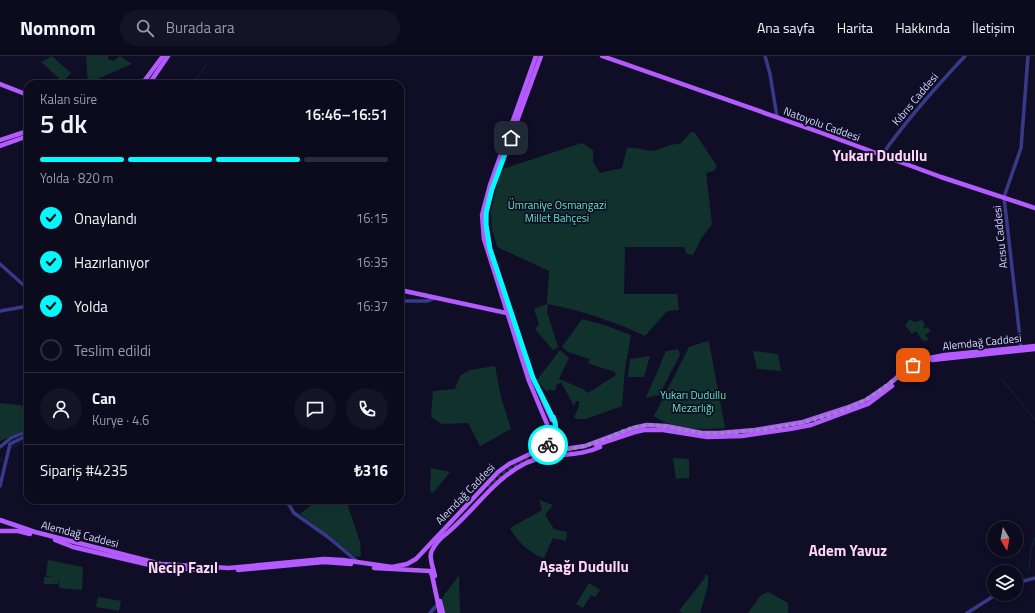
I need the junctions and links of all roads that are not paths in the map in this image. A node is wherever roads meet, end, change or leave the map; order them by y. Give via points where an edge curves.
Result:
1 (168, 56) edge
2 (536, 56) edge
3 (541, 56) edge
4 (602, 56) edge
5 (765, 56) edge
6 (965, 56) edge
7 (1028, 56) edge
8 (162, 59) edge
9 (145, 80) edge
10 (151, 80) edge
11 (0, 84) edge
12 (24, 93) edge
13 (777, 117) junction
14 (24, 132) edge
15 (24, 137) edge
16 (0, 140) edge
17 (0, 146) edge
18 (882, 155) junction
19 (1004, 197) junction
20 (1035, 208) edge
21 (0, 264) edge
22 (24, 285) edge
23 (404, 291) edge
24 (435, 298) junction
25 (404, 301) edge
26 (24, 307) edge
27 (0, 311) edge
28 (510, 314) junction
29 (1035, 346) edge
30 (1021, 348) junction
31 (1035, 349) edge
32 (553, 421) junction
33 (810, 423) junction
34 (547, 424) junction
35 (24, 433) edge
36 (24, 437) edge
37 (618, 438) junction
38 (0, 446) edge
39 (546, 451) junction
40 (536, 452) junction
41 (574, 452) tunnel mouth
42 (530, 454) junction
43 (533, 460) junction
44 (509, 464) junction
45 (514, 469) junction
46 (0, 486) edge
47 (488, 487) tunnel mouth
48 (288, 504) edge
49 (0, 520) edge
50 (8, 524) junction
51 (7, 530) junction
52 (0, 531) edge
53 (441, 538) junction
54 (417, 557) junction
55 (430, 560) junction
56 (358, 562) junction
57 (301, 563) junction
58 (155, 564) junction
59 (422, 570) junction
60 (1035, 578) edge
61 (1023, 581) edge
62 (987, 600) edge
63 (438, 604) junction
64 (430, 613) edge
65 (440, 613) edge
66 (443, 613) edge
67 (967, 613) edge

1 - 8 main road
2 - 28 main road via 490,185 482,215 484,239
3 - 28 main road via 496,176 486,213 490,249
4 - 13 main road, Natoyolu Caddesi
5 - 13 street
6 - 18 street, Kıbrıs Caddesi via 899,131
7 - 19 street, Acısu Caddesi via 1021,148
8 - 9 main road
8 - 10 main road
11 - 12 main road
13 - 18 main road, Natoyolu Caddesi
14 - 16 main road
15 - 17 main road
18 - 19 main road, Natoyolu Caddesi
19 - 20 main road, Natoyolu Caddesi
19 - 30 street, Acısu Caddesi
21 - 22 street
23 - 24 main road
24 - 25 street via 428,301
24 - 28 main road
26 - 27 street
28 - 32 main road via 533,378
28 - 34 main road via 529,381
29 - 30 main road, Alemdağ Caddesi
30 - 31 main road, Alemdağ Caddesi
30 - 33 main road, Alemdağ Caddesi via 954,356 920,364 868,404
32 - 34 main road via 554,427 550,428
32 - 39 main road via 556,430
33 - 37 main road, Alemdağ Caddesi via 742,436 707,437 663,430 644,430
33 - 39 main road, Alemdağ Caddesi via 719,433 647,425 585,446
34 - 40 main road via 546,441
35 - 38 street
36 - 46 street via 10,444
37 - 41 main road, Alemdağ Caddesi
37 - 43 main road, Alemdağ Caddesi via 585,452
39 - 40 main road, Alemdağ Caddesi
39 - 43 main road via 544,456
40 - 42 main road, Alemdağ Caddesi
42 - 43 main road
42 - 44 main road, Alemdağ Caddesi
43 - 45 main road, Alemdağ Caddesi
44 - 45 main road via 510,469
44 - 54 main road, Alemdağ Caddesi via 489,480
45 - 53 main road, Alemdağ Caddesi
47 - 53 main road, Alemdağ Caddesi
48 - 56 street via 294,513
49 - 50 main road, Alemdağ Caddesi
50 - 51 main road via 4,528
50 - 58 main road, Alemdağ Caddesi
51 - 52 main road, Alemdağ Caddesi
51 - 58 main road, Alemdağ Caddesi
53 - 55 main road, Alemdağ Caddesi via 433,547
54 - 55 main road via 426,555
54 - 56 main road, Alemdağ Caddesi via 400,566 392,567
54 - 59 main road via 416,566
55 - 59 main road, Alemdağ Caddesi via 430,566
55 - 66 main road
56 - 57 main road, Alemdağ Caddesi via 324,559
57 - 58 main road, Alemdağ Caddesi via 209,569
57 - 59 main road, Alemdağ Caddesi via 343,563 384,570
59 - 63 main road via 430,571 432,575
60 - 61 street
62 - 67 street
63 - 64 street
63 - 65 main road

